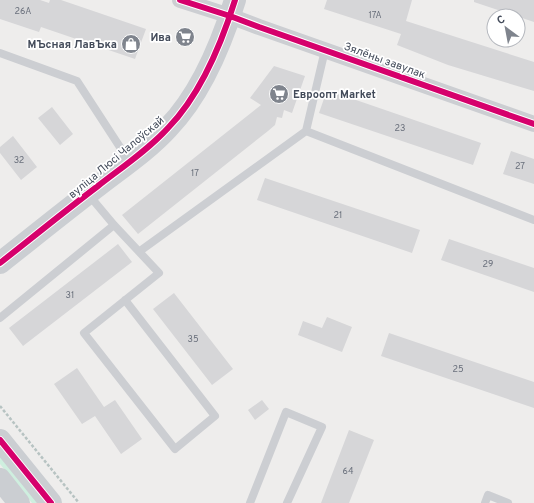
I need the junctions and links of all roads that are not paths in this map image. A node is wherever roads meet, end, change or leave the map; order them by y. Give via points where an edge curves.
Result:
1 (180, 0) edge
2 (232, 8) edge
3 (325, 50) junction
4 (0, 53) edge
5 (534, 124) edge
6 (306, 131) junction
7 (129, 162) junction
8 (88, 194) junction
9 (534, 220) edge
10 (114, 225) junction
11 (140, 251) junction
12 (0, 263) edge
13 (125, 300) junction
14 (0, 318) edge
15 (0, 440) edge
16 (0, 479) edge
17 (19, 503) edge
18 (51, 503) edge
19 (250, 503) edge
20 (287, 503) edge
21 (485, 503) edge
22 (508, 503) edge

1 - 2 street, Зялёны завулак
2 - 3 street, Зялёны завулак
2 - 7 street, вуліца Люсі Чалоўскай via 202,80 185,108 168,129
3 - 5 street, Зялёны завулак
3 - 6 lane
4 - 7 lane via 77,81
6 - 9 lane
6 - 11 lane
7 - 8 street, вуліца Люсі Чалоўскай
8 - 10 lane
8 - 12 street, вуліца Люсі Чалоўскай
10 - 11 lane
10 - 14 lane
11 - 13 lane via 159,273
13 - 13 lane via 84,333 175,449 215,416
15 - 18 street
16 - 17 street
19 - 20 lane via 286,412 322,427
21 - 22 lane via 488,495

